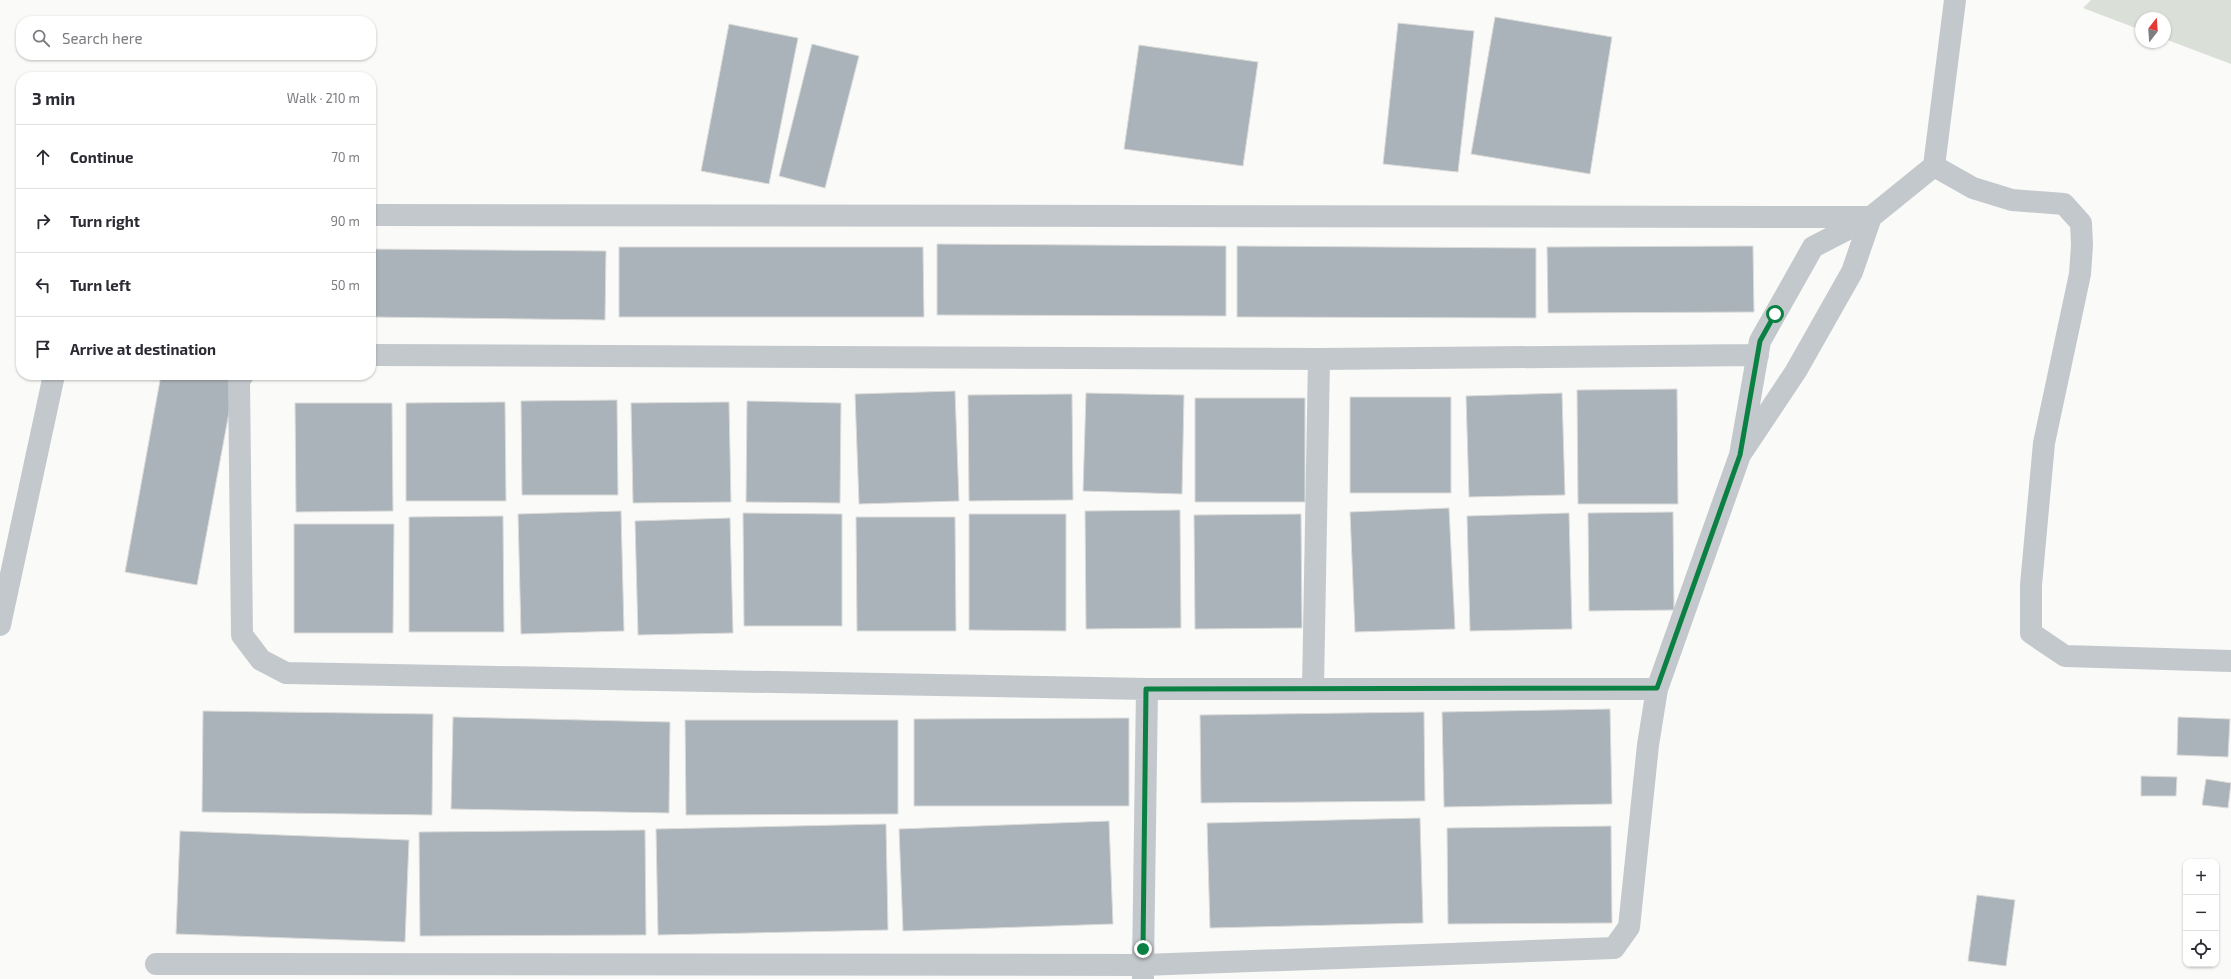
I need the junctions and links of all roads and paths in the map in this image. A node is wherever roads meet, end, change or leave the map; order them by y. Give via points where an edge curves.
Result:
1 (1955, 0) edge
2 (1934, 166) junction
3 (376, 215) edge
4 (1871, 217) junction
5 (376, 355) edge
6 (1758, 355) junction
7 (1319, 359) junction
8 (53, 380) edge
9 (240, 380) edge
10 (1740, 455) junction
11 (0, 625) edge
12 (2231, 661) edge
13 (1313, 688) junction
14 (1657, 688) junction
15 (1146, 689) junction
16 (156, 964) dead end
17 (1143, 972) edge

1 - 2 street
2 - 4 street
2 - 12 street via 1973,188 2012,200 2064,204 2081,223 2080,274 2044,443 2031,585 2031,633 2065,656
3 - 4 street
4 - 6 street via 1813,247 1760,341
4 - 10 street via 1852,272 1796,371
5 - 7 street
6 - 7 street
6 - 10 street
7 - 13 street
8 - 11 street
9 - 15 street via 242,635 261,660 286,673
10 - 14 street
13 - 14 street
13 - 15 street
14 - 17 street via 1648,745 1629,927 1614,948
15 - 17 street
16 - 17 street

